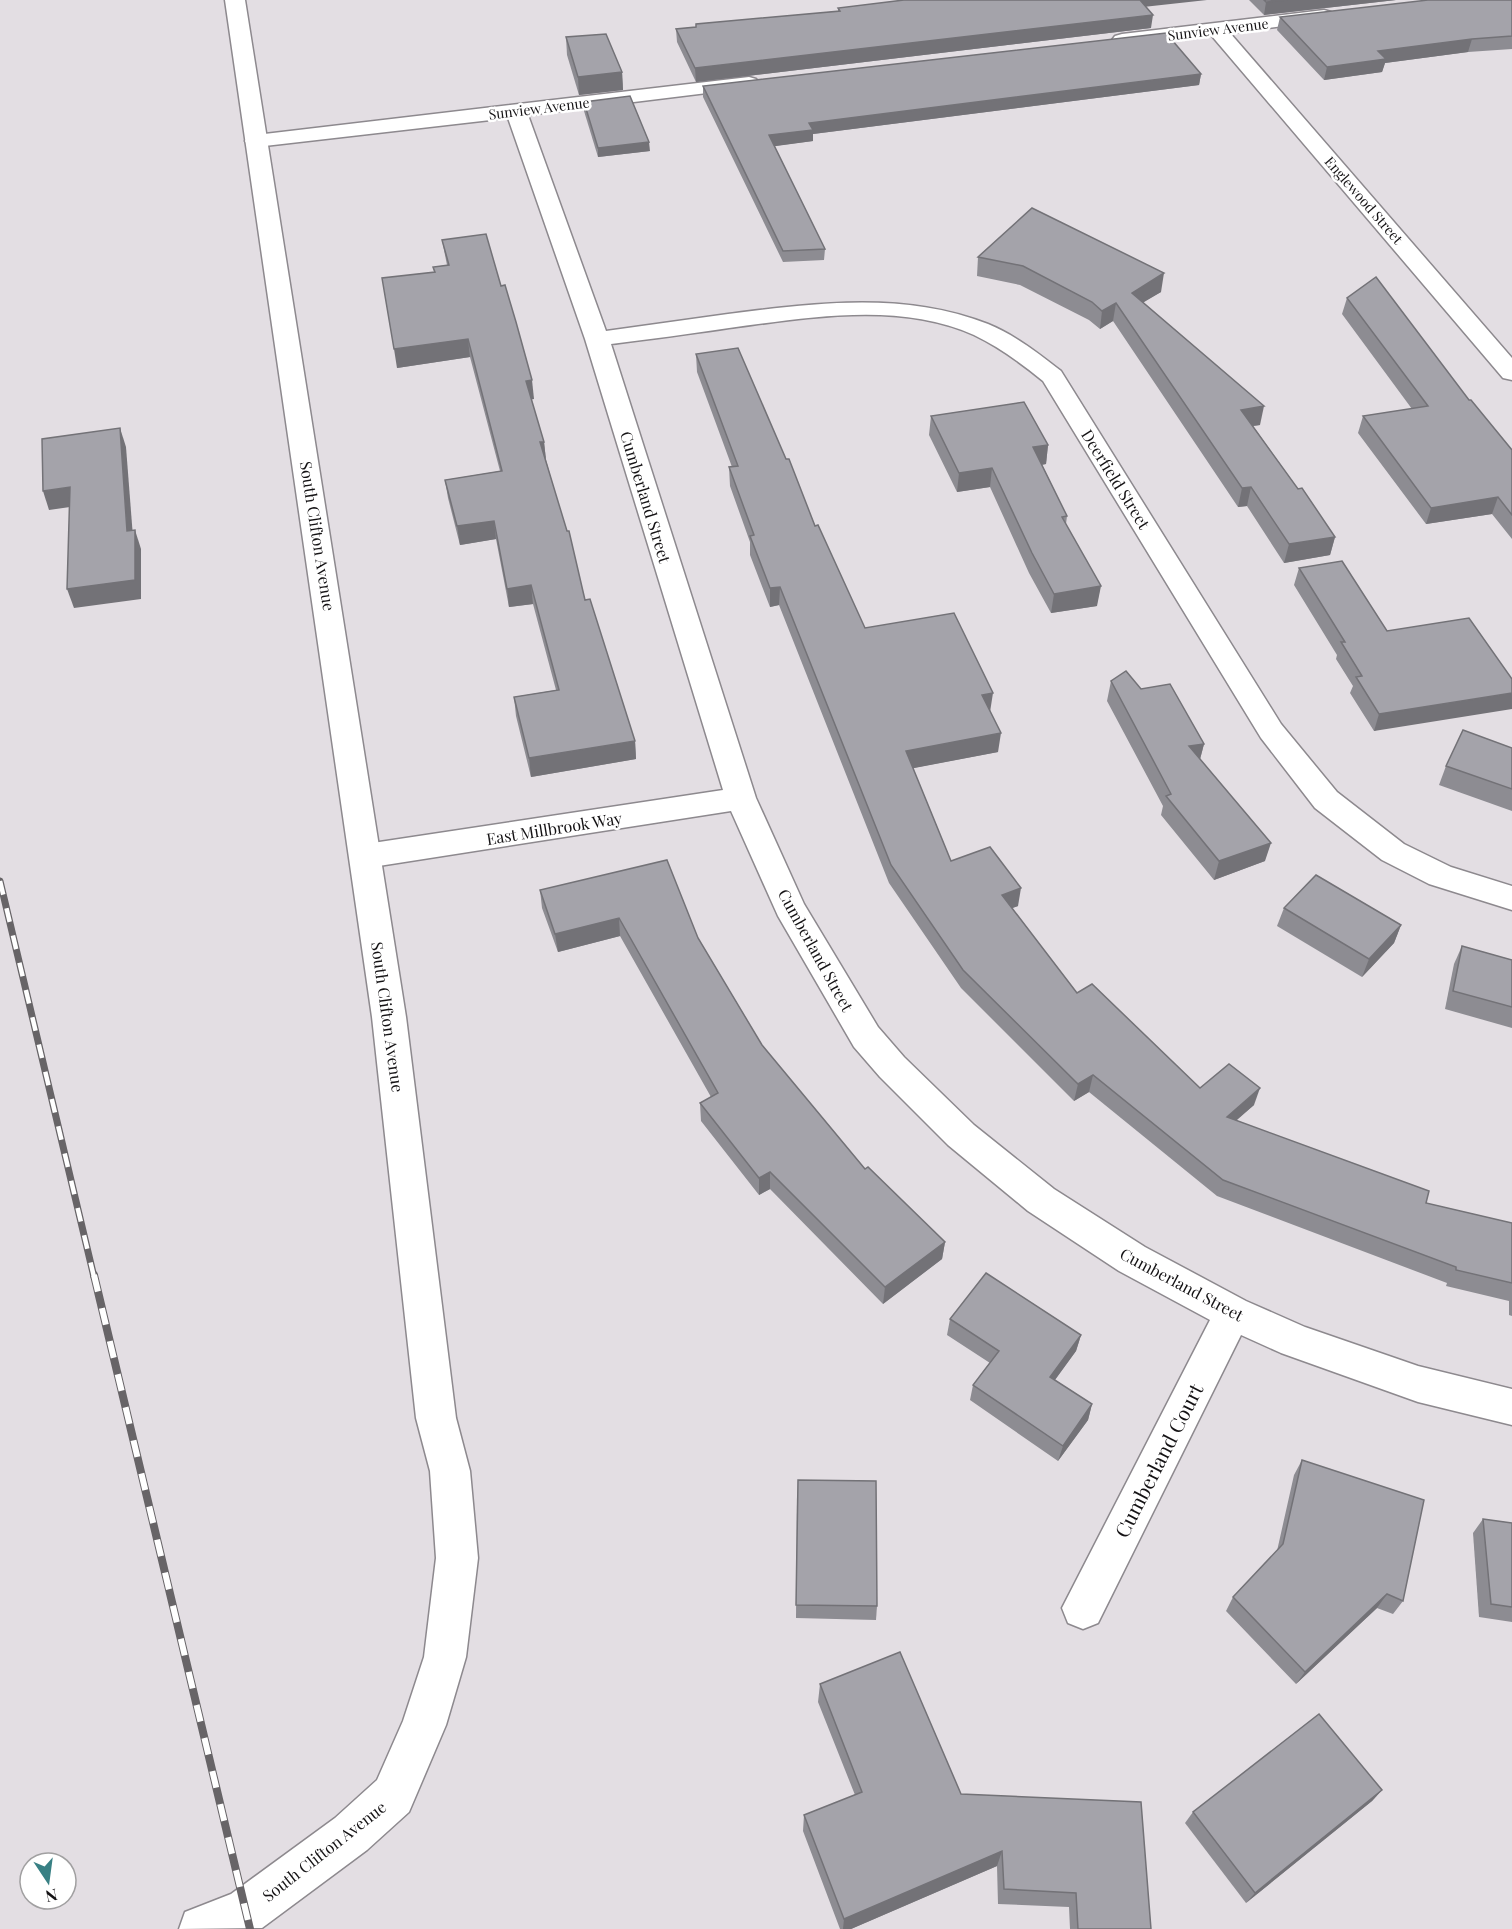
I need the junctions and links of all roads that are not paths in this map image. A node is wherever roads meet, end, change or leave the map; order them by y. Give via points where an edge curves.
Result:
1 (235, 0) edge
2 (1342, 14) edge
3 (1216, 29) junction
4 (1108, 41) edge
5 (764, 81) edge
6 (516, 110) junction
7 (256, 141) junction
8 (597, 339) junction
9 (1512, 373) edge
10 (741, 798) junction
11 (366, 856) junction
12 (1512, 898) edge
13 (1233, 1313) junction
14 (1512, 1407) edge
15 (1083, 1608) dead end
16 (202, 1929) edge

1 - 7 street, South Clifton Avenue
2 - 3 street, Sunview Avenue
3 - 4 street, Sunview Avenue
3 - 9 street, Englewood Street
5 - 6 street, Sunview Avenue
6 - 7 street, Sunview Avenue
6 - 8 street, Cumberland Street
7 - 11 street, South Clifton Avenue
8 - 10 street, Cumberland Street
8 - 12 street, Deerfield Street via 795,313 884,308 949,318 1006,341 1053,376 1271,731 1326,800 1392,852 1440,876
10 - 11 street, East Millbrook Way
10 - 13 street, Cumberland Street via 789,907 866,1038 892,1067 961,1135 1041,1200 1132,1259
11 - 16 street, South Clifton Avenue via 436,1418 450,1471 457,1558 445,1657 424,1725 393,1796 351,1834 246,1912
13 - 14 street, Cumberland Street via 1295,1341 1418,1384
13 - 15 street, Cumberland Court

